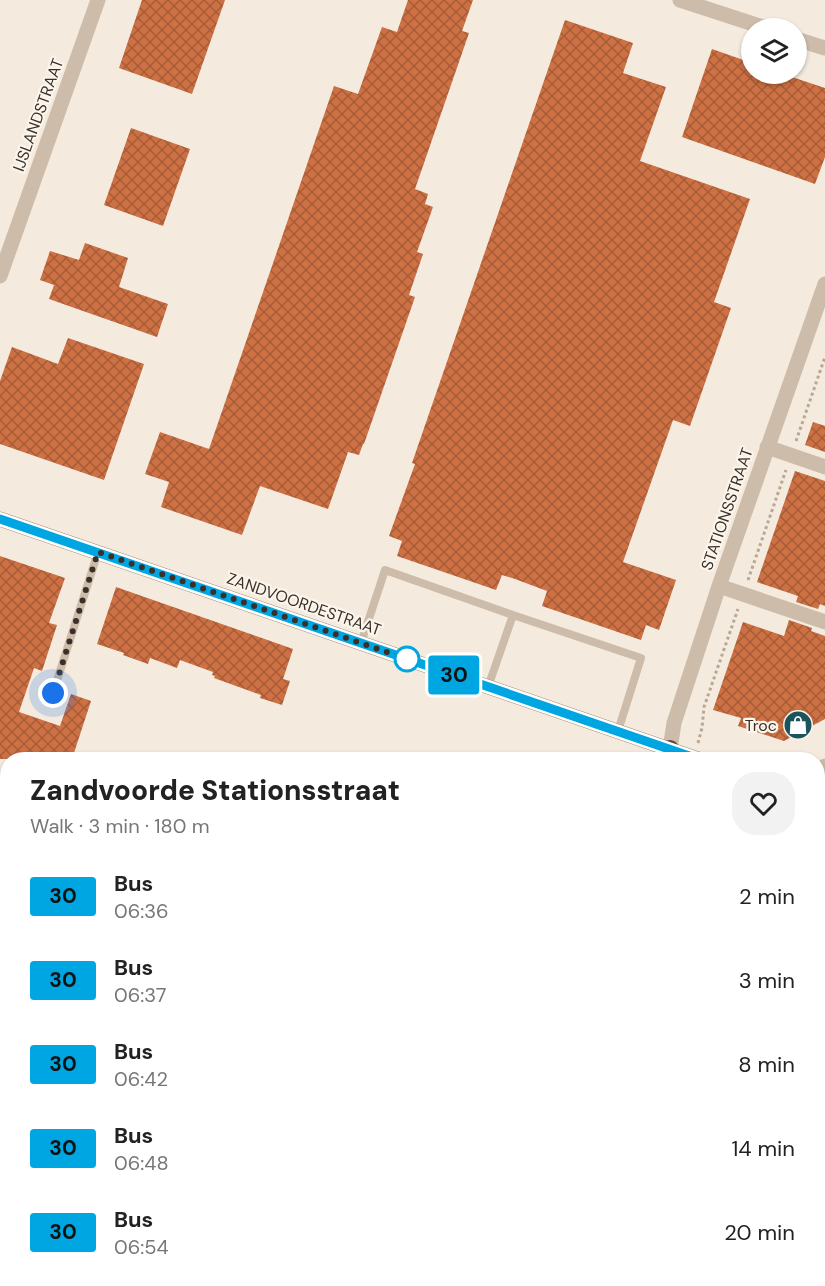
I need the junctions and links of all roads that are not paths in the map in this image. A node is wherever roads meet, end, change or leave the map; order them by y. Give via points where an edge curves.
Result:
1 (98, 0) edge
2 (680, 0) edge
3 (741, 20) edge
4 (807, 42) edge
5 (825, 48) edge
6 (0, 276) edge
7 (825, 284) edge
8 (767, 447) junction
9 (825, 467) edge
10 (0, 519) edge
11 (98, 552) junction
12 (719, 586) junction
13 (513, 615) junction
14 (825, 622) edge
15 (361, 643) junction
16 (488, 687) junction
17 (53, 693) dead end
18 (618, 731) junction
19 (665, 752) edge
20 (669, 752) edge

1 - 6 street, IJSLANDSTRAAT
2 - 3 street
4 - 5 street
7 - 8 street, STATIONSSTRAAT
8 - 9 street
8 - 12 street, STATIONSSTRAAT
10 - 11 main road, ZANDVOORDESTRAAT
11 - 15 main road, ZANDVOORDESTRAAT
11 - 17 lane
12 - 14 street
12 - 20 street, STATIONSSTRAAT via 674,723
13 - 15 lane via 386,570
13 - 16 lane
13 - 18 lane via 641,658
15 - 16 main road, ZANDVOORDESTRAAT
16 - 18 main road, ZANDVOORDESTRAAT
18 - 19 main road, ZANDVOORDESTRAAT

